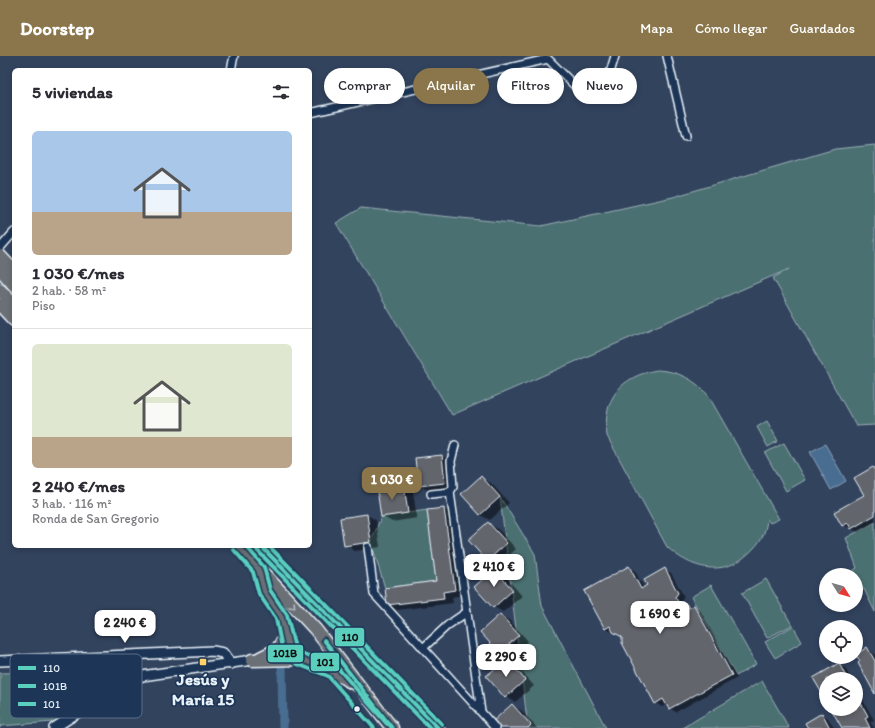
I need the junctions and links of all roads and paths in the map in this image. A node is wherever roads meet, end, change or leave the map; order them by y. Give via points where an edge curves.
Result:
1 (234, 56) edge
2 (615, 56) edge
3 (667, 56) edge
4 (231, 68) edge
5 (312, 113) edge
6 (686, 136) dead end
7 (12, 234) edge
8 (0, 248) edge
9 (0, 256) edge
10 (0, 269) edge
11 (12, 270) edge
12 (12, 283) edge
13 (0, 290) edge
14 (12, 303) edge
15 (0, 305) edge
16 (12, 318) edge
17 (454, 445) dead end
18 (450, 492) junction
19 (432, 494) dead end
20 (240, 548) edge
21 (263, 548) edge
22 (368, 548) dead end
23 (259, 569) junction
24 (468, 612) junction
25 (285, 636) junction
26 (423, 648) junction
27 (142, 654) edge
28 (300, 659) junction
29 (252, 660) junction
30 (0, 661) edge
31 (10, 661) edge
32 (231, 664) junction
33 (142, 677) edge
34 (365, 691) junction
35 (481, 712) junction
36 (69, 718) edge
37 (55, 727) edge
38 (392, 728) edge
39 (438, 728) edge
40 (495, 728) edge

1 - 4 street
2 - 5 street via 609,76 599,86 586,90 576,87 548,59
3 - 6 street
7 - 8 street
9 - 11 highway
10 - 12 highway
13 - 14 highway
15 - 16 highway
17 - 18 street via 451,461 453,488
18 - 19 street
18 - 24 street
20 - 23 highway
21 - 39 highway
22 - 26 street via 374,594
23 - 25 highway via 264,592 282,617
23 -> 34 highway via 315,629
24 - 26 street via 448,625
24 - 35 street
25 - 28 highway via 290,650
25 - 29 highway via 282,644 273,653
26 - 35 street
27 - 32 street via 213,651 223,653
28 - 29 highway
28 - 34 highway via 332,671
29 - 32 street
30 - 31 street
32 - 33 street
34 - 38 highway
35 - 40 street
36 - 37 street

